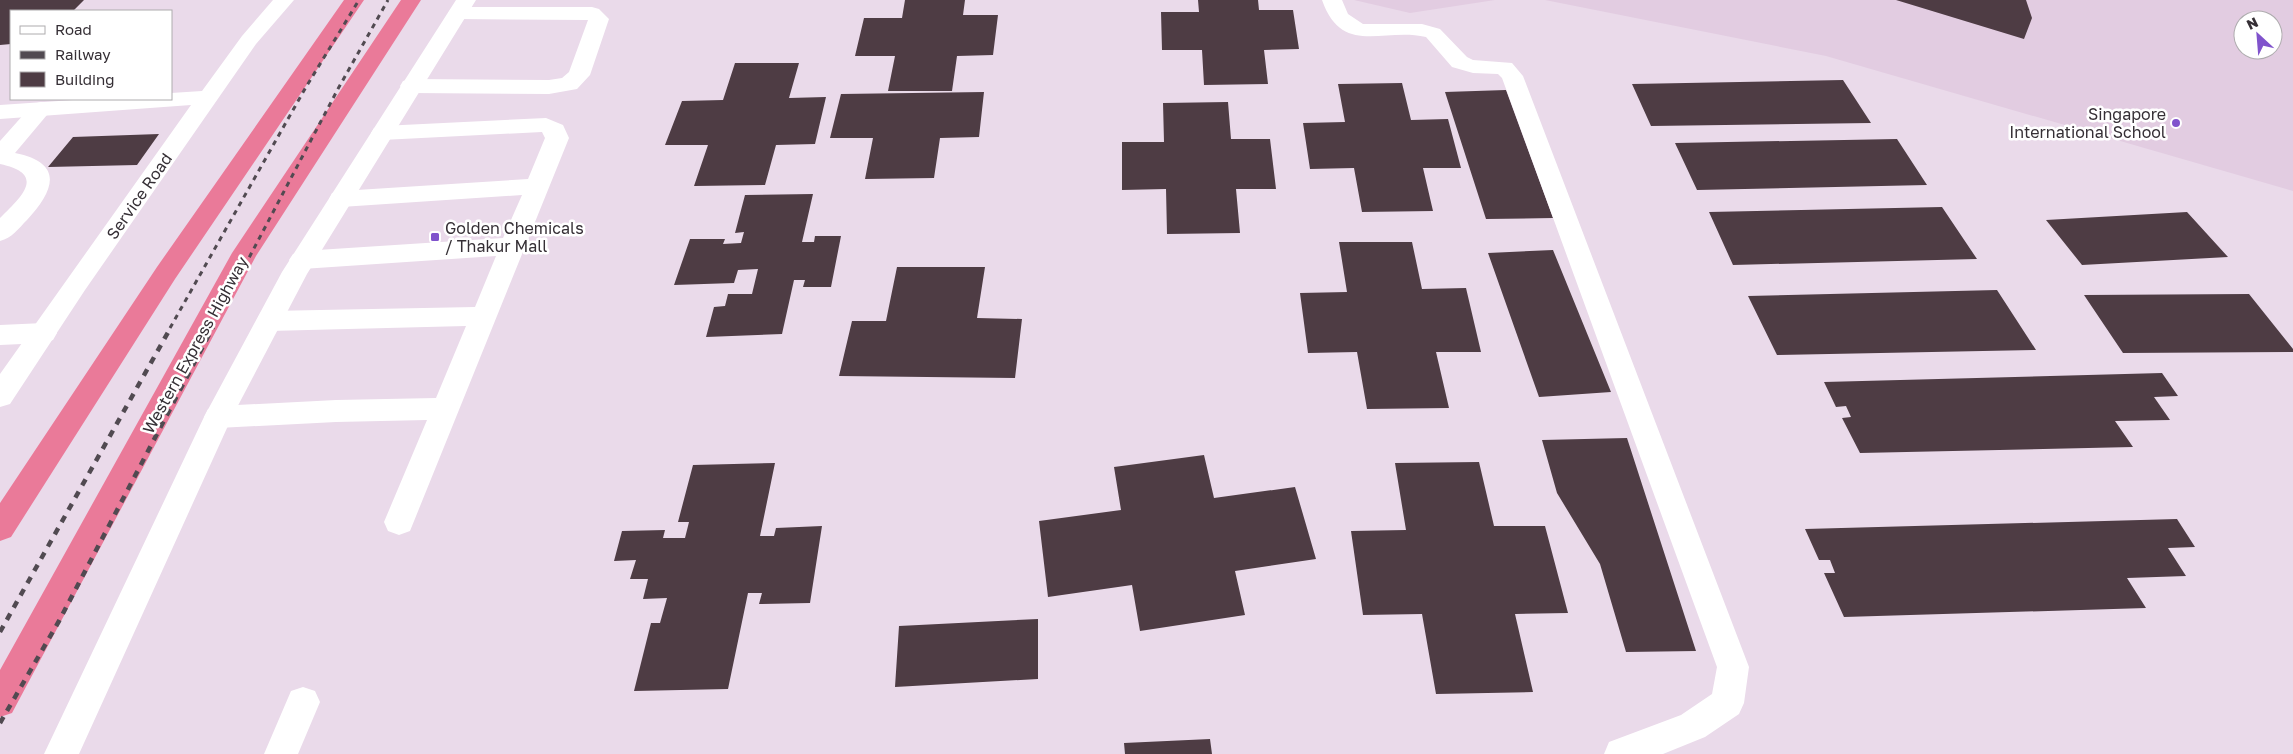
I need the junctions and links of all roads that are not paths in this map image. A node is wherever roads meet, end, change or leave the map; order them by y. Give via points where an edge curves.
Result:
1 (284, 0) edge
2 (354, 0) edge
3 (411, 0) edge
4 (1332, 0) edge
5 (462, 6) edge
6 (411, 86) junction
7 (208, 97) junction
8 (166, 100) edge
9 (172, 100) edge
10 (41, 109) junction
11 (0, 112) edge
12 (382, 133) junction
13 (0, 156) edge
14 (537, 186) junction
15 (341, 199) junction
16 (0, 233) edge
17 (513, 246) junction
18 (302, 260) junction
19 (484, 316) junction
20 (269, 321) junction
21 (44, 333) junction
22 (0, 335) edge
23 (0, 396) edge
24 (446, 409) junction
25 (218, 417) junction
26 (399, 522) dead end
27 (0, 528) edge
28 (0, 702) edge
29 (303, 702) dead end
30 (61, 754) edge
31 (281, 754) edge
32 (1621, 754) edge

1 - 7 main road, Service Road via 249,40
2 - 27 highway via 166,273
3 - 28 highway, Western Express Highway via 245,253
4 - 32 main road via 1339,17 1351,27 1425,30 1436,34 1454,59 1464,66 1504,68 1512,76 1733,667 1727,703 1693,726
5 - 6 main road
5 - 6 main road via 592,13 599,19 579,75 569,84 549,87
6 - 12 main road
7 - 9 main road
7 - 21 main road, Service Road
8 - 10 main road
10 - 11 main road
10 - 13 main road
12 - 14 main road via 546,125 555,130 557,138
12 - 15 main road
13 - 16 main road via 30,164 39,178 34,197
14 - 15 main road
14 - 17 main road
15 - 18 main road
17 - 18 main road
17 - 19 main road
18 - 20 main road
19 - 20 main road
19 - 24 main road
20 - 25 main road
21 - 22 main road
21 - 23 main road, Service Road
24 - 25 main road
24 - 26 main road
25 - 30 main road
29 - 31 main road

